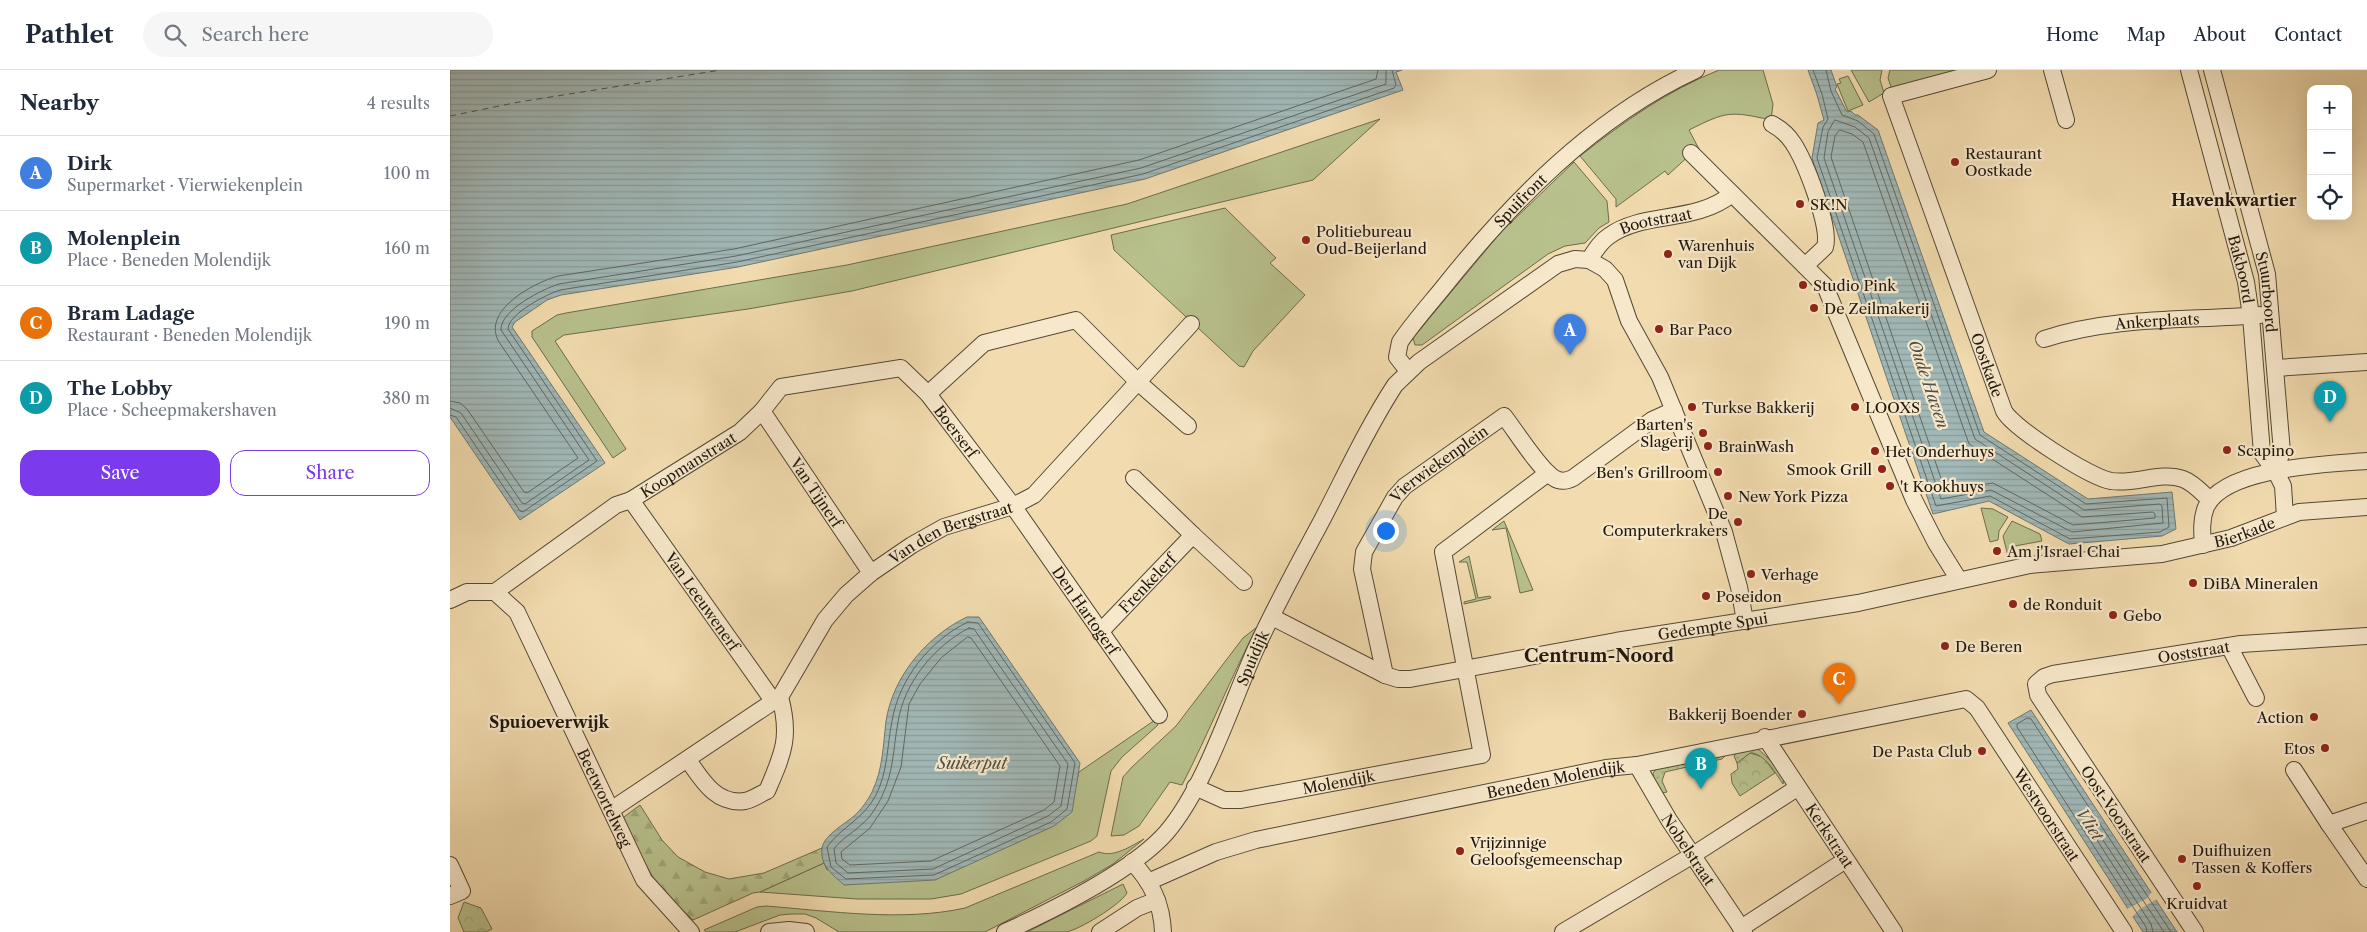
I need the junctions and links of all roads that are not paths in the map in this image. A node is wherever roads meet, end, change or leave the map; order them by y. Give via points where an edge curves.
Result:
1 (1696, 70) edge
2 (1988, 70) edge
3 (2052, 70) edge
4 (2189, 70) edge
5 (2214, 76) edge
6 (2194, 87) junction
7 (2066, 120) dead end
8 (1772, 124) dead end
9 (1691, 153) dead end
10 (1732, 194) junction
11 (2248, 204) junction
12 (2226, 209) junction
13 (1590, 260) junction
14 (1805, 266) junction
15 (2272, 314) junction
16 (2251, 316) junction
17 (1191, 324) dead end
18 (2044, 339) dead end
19 (2367, 362) edge
20 (2276, 368) junction
21 (890, 370) joint
22 (1408, 371) junction
23 (1139, 383) junction
24 (928, 394) junction
25 (1674, 410) junction
26 (762, 411) junction
27 (1188, 426) dead end
28 (2367, 461) edge
29 (2275, 470) junction
30 (1548, 473) junction
31 (1134, 478) dead end
32 (631, 500) junction
33 (2210, 500) junction
34 (1014, 506) junction
35 (2367, 507) edge
36 (2285, 517) junction
37 (1193, 536) junction
38 (2203, 545) junction
39 (871, 572) junction
40 (1958, 580) junction
41 (1244, 582) dead end
42 (495, 592) junction
43 (450, 600) edge
44 (1272, 617) junction
45 (1745, 621) junction
46 (1102, 630) junction
47 (2367, 636) edge
48 (2229, 646) junction
49 (1466, 668) junction
50 (1385, 675) junction
51 (2038, 696) joint
52 (2256, 698) dead end
53 (777, 700) junction
54 (1970, 700) joint
55 (1160, 715) dead end
56 (1765, 738) junction
57 (688, 760) junction
58 (1637, 765) junction
59 (2294, 770) dead end
60 (1195, 787) junction
61 (1797, 788) junction
62 (611, 810) junction
63 (2367, 811) edge
64 (2330, 824) junction
65 (1693, 855) junction
66 (1132, 862) junction
67 (450, 865) edge
68 (1838, 865) dead end
69 (2367, 879) edge
70 (1148, 882) junction
71 (450, 896) edge
72 (1157, 900) junction
73 (1743, 930) edge
74 (691, 932) edge
75 (769, 932) edge
76 (806, 932) edge
77 (1005, 932) edge
78 (1100, 932) edge
79 (1163, 932) edge
80 (1563, 932) edge
81 (1894, 932) edge
82 (2124, 932) edge
83 (2195, 932) edge

1 - 22 street, Spuifront via 1643,99 1599,130 1504,217 1458,268 1400,342 1397,356
2 - 33 street, Oostkade via 1890,96 2007,417 2092,475 2116,482 2178,478
3 - 7 street
4 - 6 street, Bakboord
5 - 6 street
5 - 11 street, Stuurboord
6 - 12 street, Bakboord
8 - 14 street via 1786,134 1799,154 1825,227 1825,247
9 - 10 street
10 - 13 street, Bootstraat via 1696,212 1617,231 1602,242
10 - 14 street
11 - 12 street
11 - 15 street, Stuurboord via 2267,274
12 - 16 street, Bakboord via 2246,282
13 - 22 street, Spuidijk via 1570,260 1552,267
13 - 25 street via 1605,268 1615,280 1629,321 1649,355
14 - 40 street via 1828,292 1914,500
15 - 16 street, Ankerplaats
15 - 20 street, Stuurboord
16 - 18 street, Ankerplaats via 2112,324
16 - 29 street, Bakboord via 2262,453
17 - 23 street, Van den Bergstraat
19 - 20 street
20 - 29 street, Stuurboord via 2282,452
21 - 24 street, Boerserf via 901,368
21 - 26 street, Koopmanstraat via 781,387
22 - 44 street, Spuidijk via 1382,406
23 - 24 street via 1076,320 984,343
23 - 27 street
23 - 34 street, Van den Bergstraat via 1034,495
24 - 34 street, Boerserf
25 - 30 street via 1652,420 1571,480 1557,480
25 - 45 street via 1724,532
26 - 32 street, Koopmanstraat via 740,432
26 - 39 street, Van Tijnerf
28 - 29 street
29 - 33 street via 2226,488
29 - 36 street via 2285,494
30 - 49 street via 1443,552
30 - 50 street, Vierwiekenplein via 1504,416 1398,493 1362,560
31 - 37 street
32 - 42 street, Koopmanstraat via 616,505
32 - 53 street, Van Leeuwenerf
33 - 38 street, Bierkade via 2202,521
34 - 39 street, Van den Bergstraat via 944,527
34 - 46 street, Den Hartogerf
35 - 36 street, Bierkade via 2303,512
36 - 38 street, Bierkade via 2250,532
37 - 41 street
37 - 46 street, Frenkelerf
38 - 40 street, Bierkade via 2144,557 2035,564
39 - 53 street, Van den Bergstraat via 825,620
40 - 45 street, Gedempte Spui via 1858,603
42 - 43 street via 467,592
42 - 62 street, Beetwortelweg via 516,612
44 - 50 street, Gedempte Spui
44 - 60 street, Spuidijk
45 - 49 street, Gedempte Spui
46 - 55 street, Den Hartogerf
47 - 48 street, Ooststraat
48 - 51 street, Ooststraat via 2053,674 2037,682
48 - 52 street
49 - 50 street, Gedempte Spui via 1410,679
49 - 60 street, Molendijk via 1482,755 1257,798 1224,800
51 - 83 street, Oost-Voorstraat
53 - 57 street, Van den Bergstraat
53 - 57 street via 786,722 783,756 767,791 746,801 727,800 708,789
54 - 56 street, Beneden Molendijk
54 - 82 street, Westvoorstraat
56 - 58 street, Beneden Molendijk
56 - 61 street, Kerkstraat
57 - 62 street, Van den Bergstraat
58 - 65 street, Nobelstraat
58 - 70 street, Beneden Molendijk via 1597,770 1256,840 1216,852
59 - 64 street
60 - 66 street, Spuidijk via 1165,834
61 - 65 street
61 - 81 street, Kerkstraat
62 - 74 street, Beetwortelweg via 644,880
63 - 64 street
64 - 69 street
65 - 73 street, Nobelstraat
65 - 80 street
66 - 70 street
66 - 77 street, Spuidijk
67 - 71 street via 462,891
68 - 73 street
70 - 72 street
72 - 78 street
72 - 79 street
75 - 76 street

